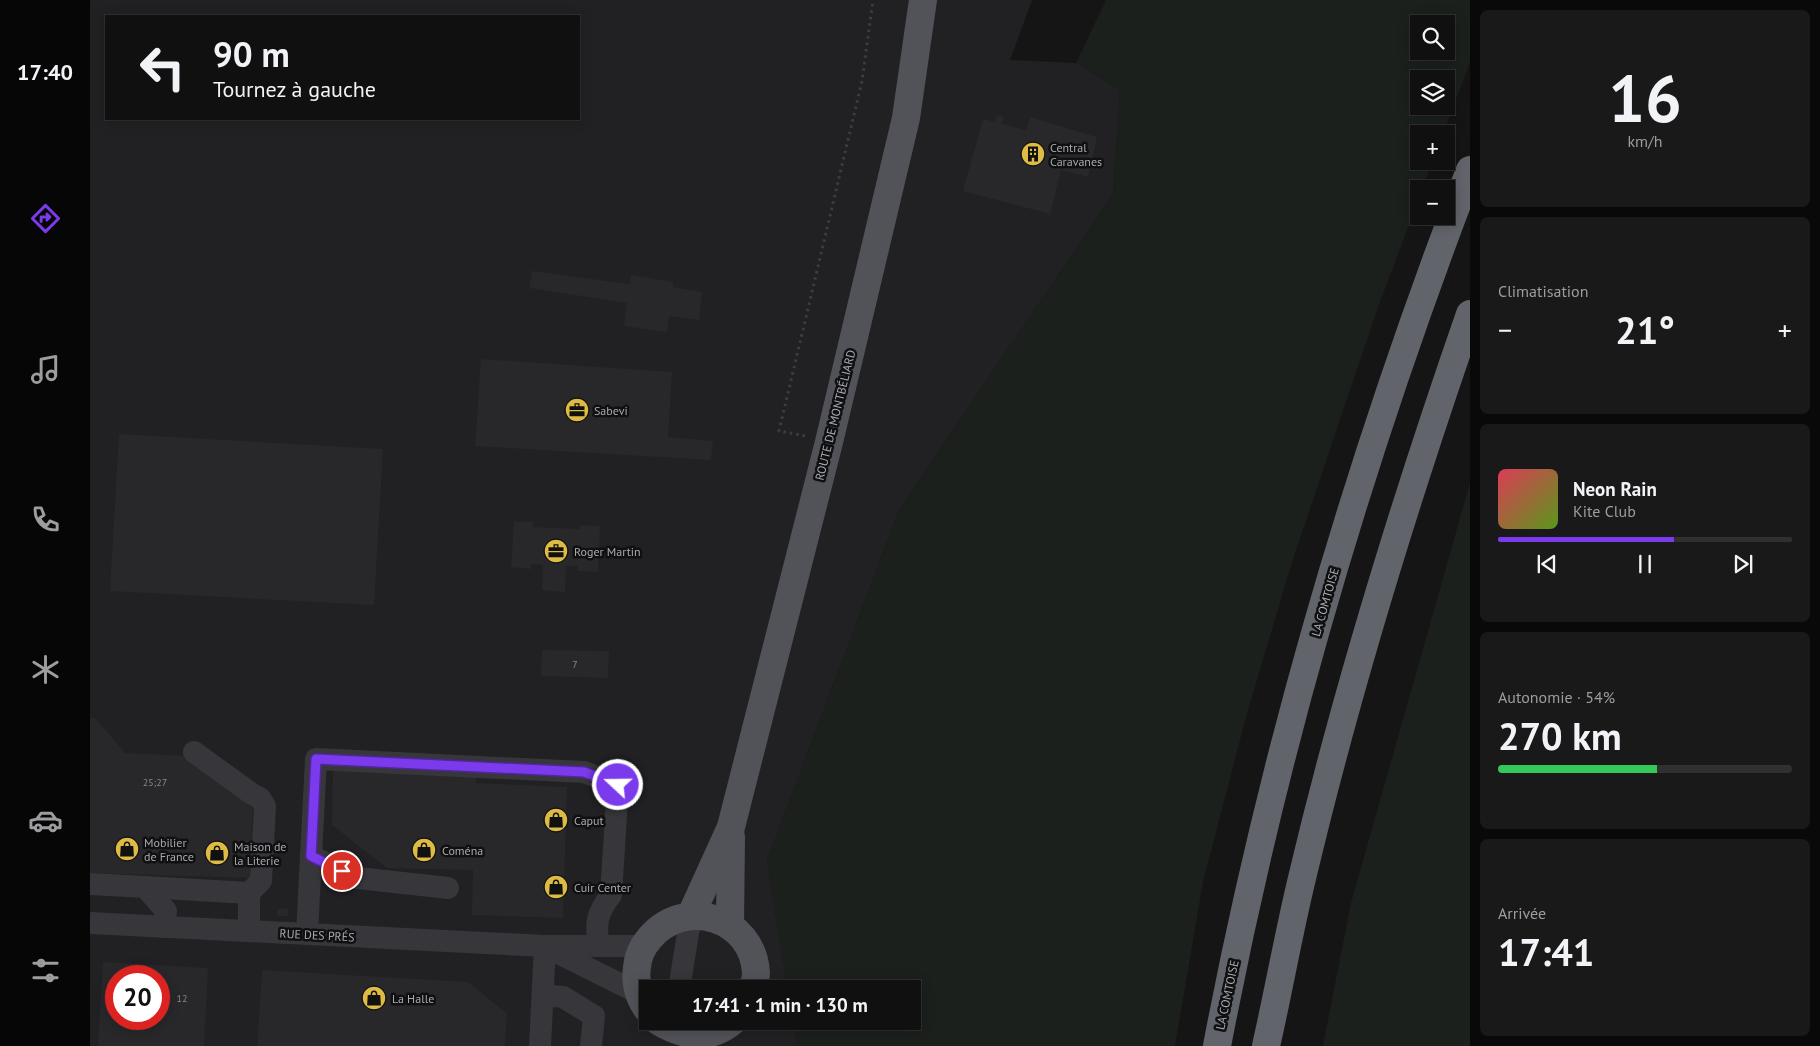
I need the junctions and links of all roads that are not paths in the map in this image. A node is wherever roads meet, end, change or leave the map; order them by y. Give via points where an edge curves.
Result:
1 (923, 0) edge
2 (1470, 170) edge
3 (1470, 314) edge
4 (194, 752) dead end
5 (731, 827) junction
6 (311, 856) junction
7 (90, 884) edge
8 (145, 887) junction
9 (448, 888) dead end
10 (249, 893) junction
11 (691, 915) junction
12 (90, 924) edge
13 (730, 926) junction
14 (164, 927) junction
15 (249, 931) junction
16 (307, 934) junction
17 (545, 946) junction
18 (598, 946) junction
19 (643, 946) junction
20 (681, 980) edge
21 (755, 980) edge
22 (639, 987) edge
23 (543, 995) junction
24 (639, 999) edge
25 (669, 1030) edge
26 (720, 1033) edge
27 (540, 1046) edge
28 (591, 1046) edge
29 (1217, 1046) edge
30 (1266, 1046) edge

1 - 5 main road, ROUTE DE MONTBÉLIARD via 906,118 829,442
2 - 29 highway, LA COMTOISE via 1396,374 1328,589 1281,759
3 - 30 highway via 1414,479 1370,624 1303,874
4 - 10 street via 260,798 264,806 261,881
5 - 11 main road, ROUTE DE MONTBÉLIARD
5 - 13 main road, ROUTE DE MONTBÉLIARD
6 - 9 street via 358,878
6 - 16 street
6 - 18 street via 316,759 584,772 618,785 611,895 600,908 596,923
7 - 8 street
8 - 10 street
8 - 14 street via 166,911
10 - 15 street
11 - 13 main road via 712,917
11 - 19 main road via 672,920 655,931
11 - 20 street
12 - 14 street, RUE DES PRÉS
13 - 21 main road via 744,939 752,956
14 - 15 street, RUE DES PRÉS
15 - 16 street, RUE DES PRÉS
16 - 17 street, RUE DES PRÉS
17 - 18 street, RUE DES PRÉS
17 - 23 street
17 - 24 street
18 - 19 street, RUE DES PRÉS
19 - 22 main road via 637,961
23 - 27 street
23 - 28 street via 562,996 594,1016
25 - 26 main road via 687,1034

